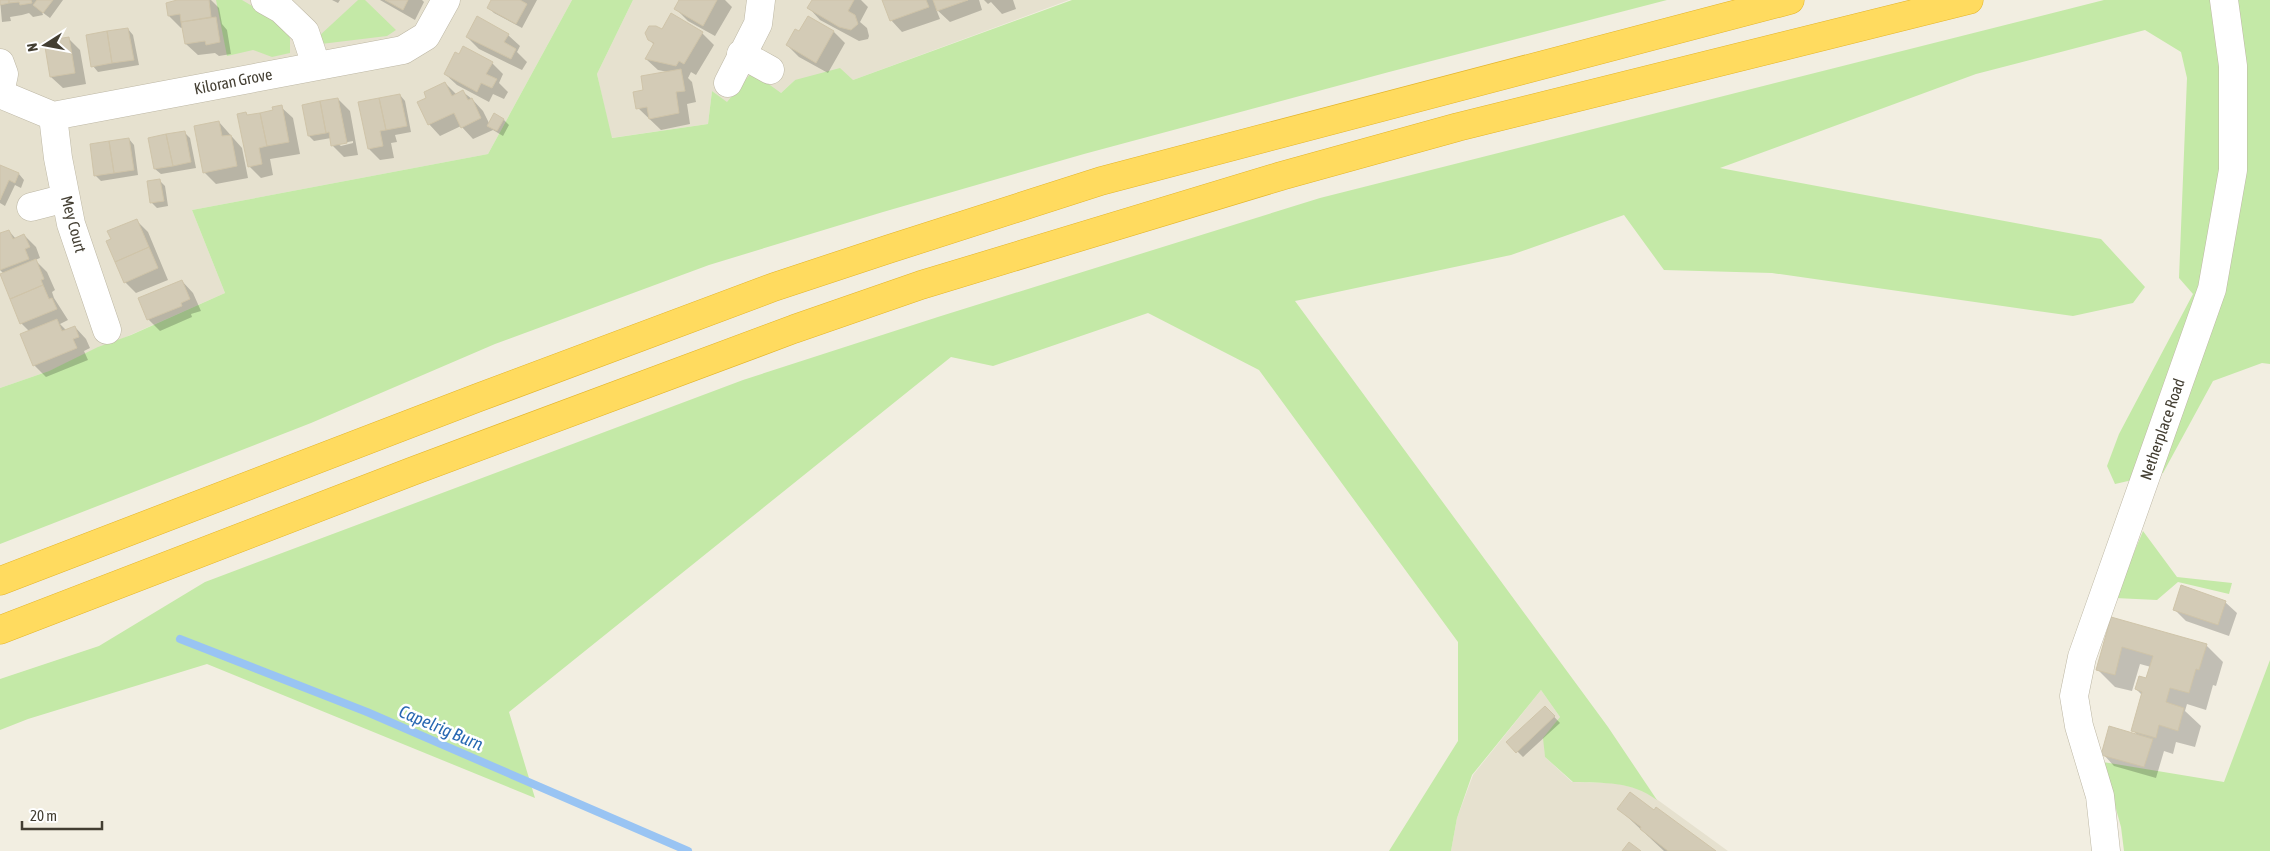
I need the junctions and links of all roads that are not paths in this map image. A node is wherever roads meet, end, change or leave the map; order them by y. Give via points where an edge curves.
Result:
1 (265, 0) edge
2 (446, 0) edge
3 (761, 0) edge
4 (1790, 0) edge
5 (1969, 0) edge
6 (2224, 0) edge
7 (741, 54) junction
8 (0, 63) edge
9 (316, 65) junction
10 (770, 70) dead end
11 (728, 83) dead end
12 (0, 93) edge
13 (53, 116) junction
14 (66, 198) junction
15 (31, 207) dead end
16 (107, 330) dead end
17 (0, 581) edge
18 (0, 630) edge
19 (2106, 851) edge

1 - 9 street via 281,9 305,32
2 - 9 street, Kiloran Grove via 426,36 403,50
3 - 7 street via 758,24
4 - 17 highway via 1100,181 889,249 774,287 494,391
5 - 18 highway via 1448,130 1272,178 920,285 413,471
6 - 19 street, Netherplace Road via 2233,66 2234,170 2212,289 2082,657 2074,696 2079,726 2100,796
7 - 10 street
7 - 11 street
8 - 12 street via 4,74
9 - 13 street, Kiloran Grove
12 - 13 street
13 - 14 street, Mey Court
14 - 15 street
14 - 16 street, Mey Court via 71,224

